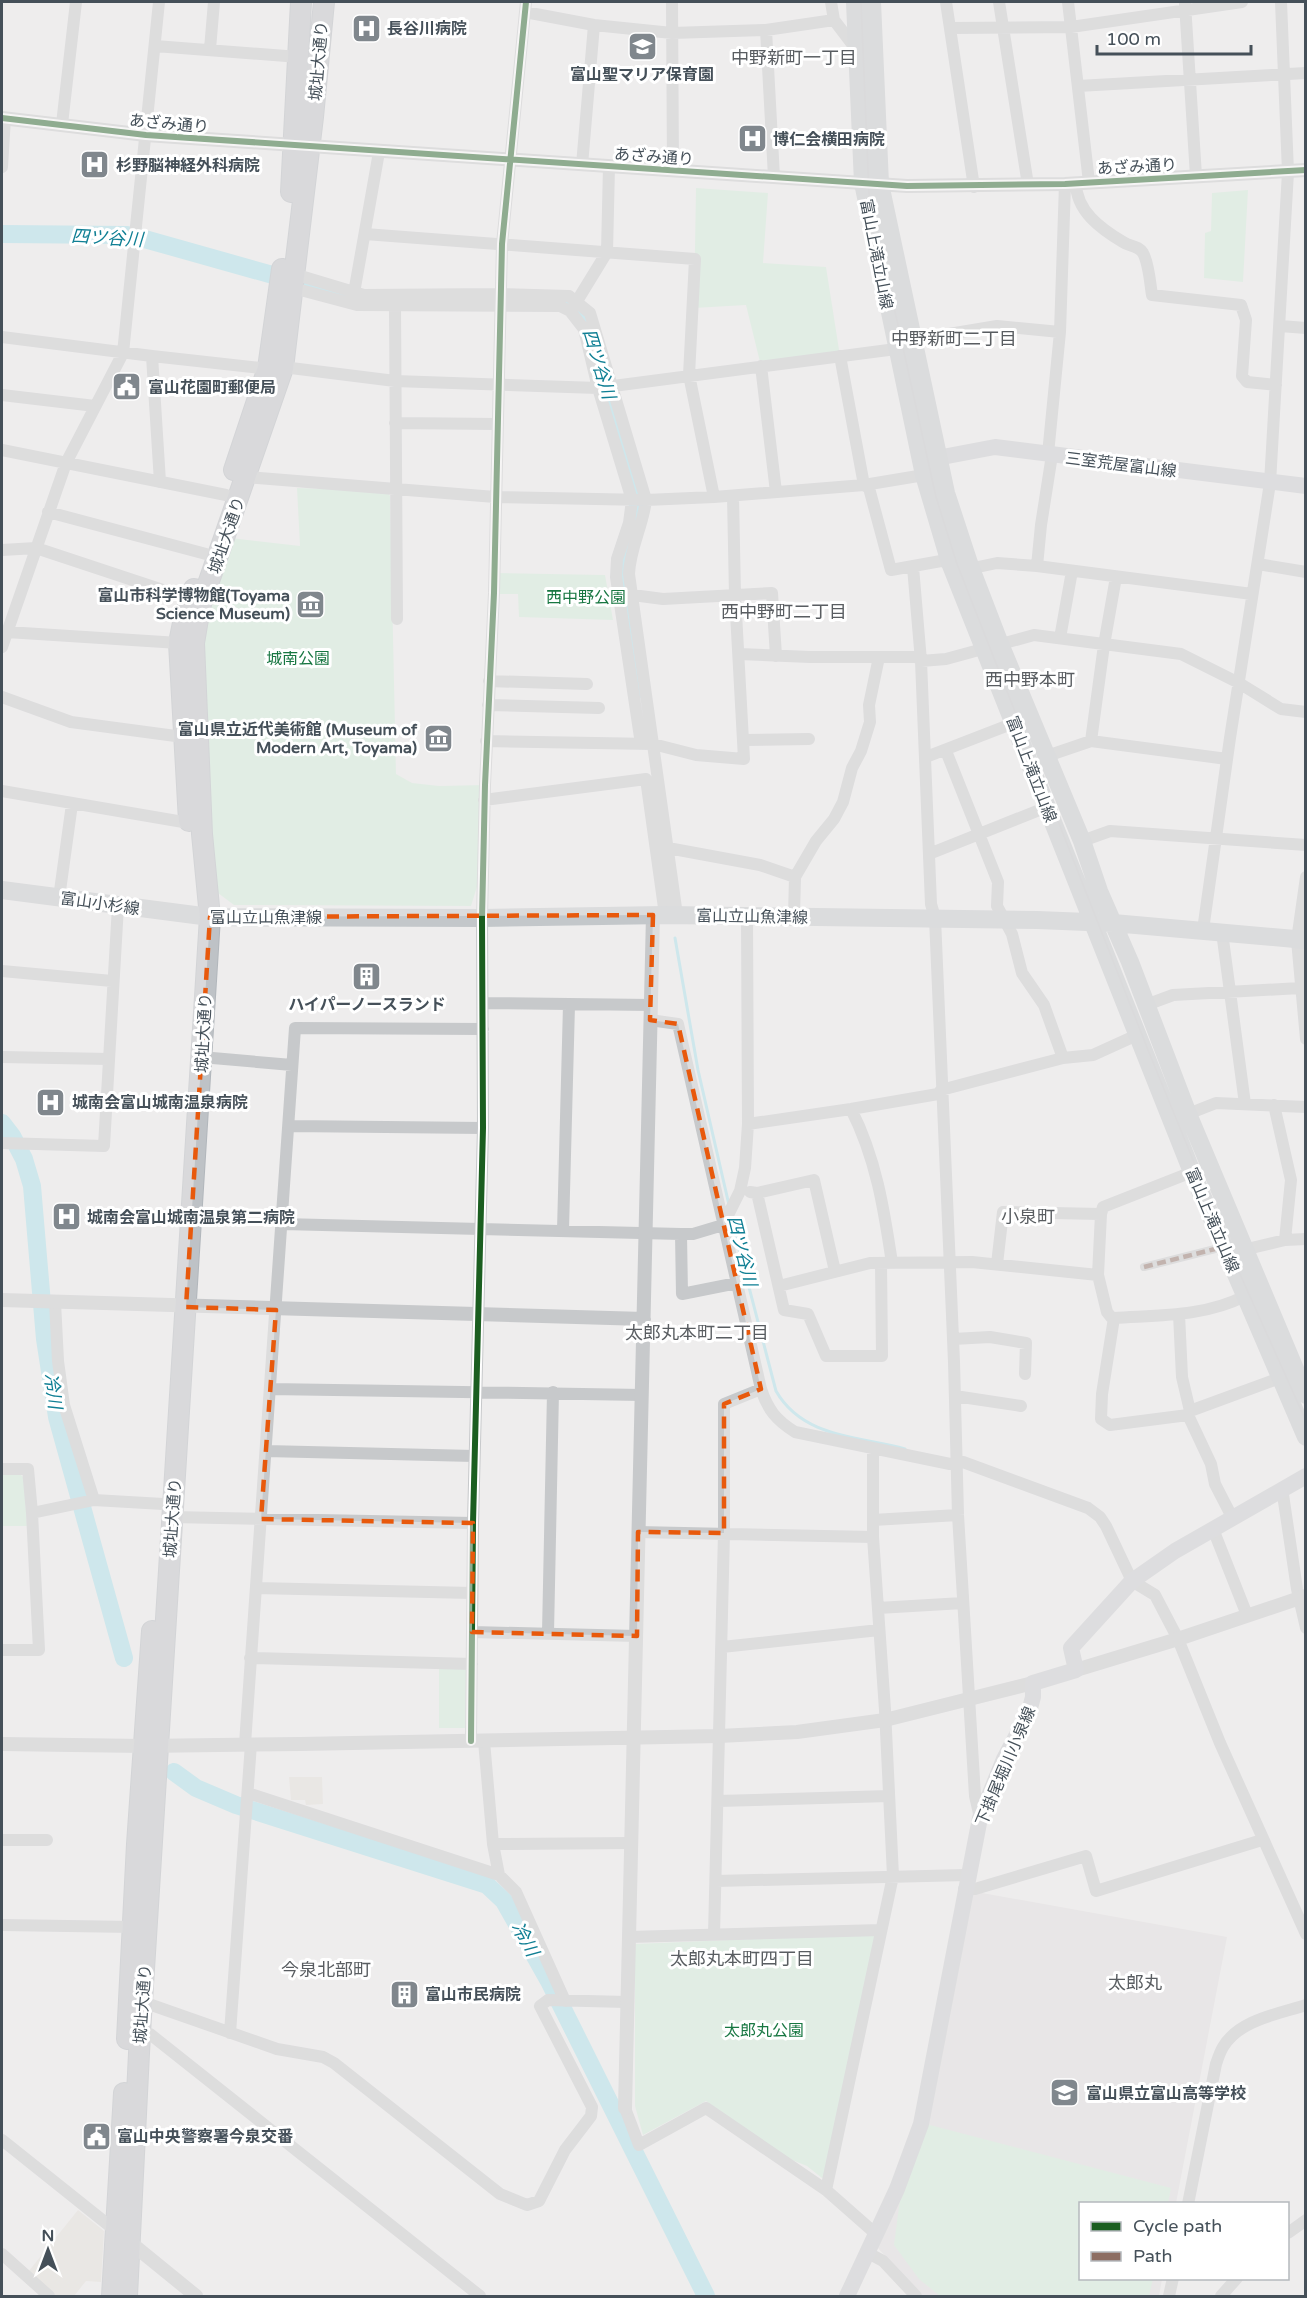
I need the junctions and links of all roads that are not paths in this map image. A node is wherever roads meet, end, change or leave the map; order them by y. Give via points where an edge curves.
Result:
1 (75, 2) edge
2 (159, 2) edge
3 (214, 2) edge
4 (301, 2) edge
5 (324, 2) edge
6 (672, 2) edge
7 (831, 2) edge
8 (855, 2) edge
9 (872, 2) edge
10 (946, 2) edge
11 (999, 2) edge
12 (1068, 2) edge
13 (1242, 2) edge
14 (1281, 2) edge
15 (1185, 6) edge
16 (525, 7) edge
17 (834, 20) junction
18 (594, 25) junction
19 (950, 27) junction
20 (1002, 27) junction
21 (1071, 27) junction
22 (766, 30) junction
23 (672, 33) junction
24 (155, 46) junction
25 (210, 49) junction
26 (857, 51) junction
27 (299, 57) junction
28 (1305, 73) edge
29 (1284, 74) junction
30 (1190, 80) junction
31 (1078, 86) junction
32 (3, 118) edge
33 (62, 124) junction
34 (146, 135) junction
35 (301, 146) junction
36 (379, 152) junction
37 (509, 159) junction
38 (582, 165) junction
39 (609, 166) junction
40 (2, 167) edge
41 (673, 170) junction
42 (1305, 170) edge
43 (1288, 172) junction
44 (1196, 176) junction
45 (774, 177) junction
46 (1077, 183) junction
47 (871, 184) junction
48 (1028, 185) junction
49 (974, 187) junction
50 (365, 234) junction
51 (502, 244) junction
52 (607, 252) junction
53 (289, 280) junction
54 (354, 293) junction
55 (500, 300) junction
56 (577, 301) junction
57 (395, 306) junction
58 (1280, 326) junction
59 (1305, 328) edge
60 (1060, 332) junction
61 (2, 337) edge
62 (913, 340) junction
63 (896, 349) junction
64 (123, 352) junction
65 (152, 356) junction
66 (840, 357) junction
67 (761, 366) junction
68 (275, 368) junction
69 (689, 375) junction
70 (395, 381) junction
71 (498, 385) junction
72 (1276, 385) junction
73 (604, 386) junction
74 (2, 395) edge
75 (95, 406) junction
76 (395, 423) junction
77 (497, 424) junction
78 (2, 450) edge
79 (1050, 455) junction
80 (937, 458) junction
81 (66, 463) junction
82 (924, 475) junction
83 (246, 477) junction
84 (160, 482) junction
85 (1270, 483) junction
86 (864, 486) junction
87 (1305, 486) edge
88 (394, 487) junction
89 (777, 492) junction
90 (226, 495) junction
91 (733, 496) junction
92 (495, 497) junction
93 (714, 497) junction
94 (632, 500) junction
95 (645, 500) junction
96 (48, 512) junction
97 (36, 548) junction
98 (2, 550) edge
99 (206, 554) junction
100 (950, 563) junction
101 (1258, 564) junction
102 (970, 566) junction
103 (1038, 566) junction
104 (913, 567) junction
105 (1072, 571) junction
106 (1305, 572) edge
107 (1116, 577) junction
108 (618, 593) junction
109 (735, 594) junction
110 (1252, 594) junction
111 (632, 596) junction
112 (190, 599) junction
113 (397, 619) dead end
114 (7, 632) junction
115 (1060, 638) junction
116 (179, 644) junction
117 (1104, 645) junction
118 (992, 646) junction
119 (2, 647) edge
120 (739, 654) junction
121 (776, 656) junction
122 (879, 657) junction
123 (921, 661) junction
124 (489, 681) junction
125 (1239, 683) junction
126 (587, 684) dead end
127 (2, 697) edge
128 (488, 705) junction
129 (599, 708) dead end
130 (1305, 712) edge
131 (1014, 723) junction
132 (183, 737) junction
133 (809, 739) dead end
134 (744, 740) junction
135 (486, 741) junction
136 (1091, 741) junction
137 (647, 744) junction
138 (946, 751) junction
139 (1047, 756) junction
140 (926, 757) junction
141 (1227, 759) junction
142 (2, 792) edge
143 (484, 800) junction
144 (72, 804) junction
145 (1047, 807) junction
146 (189, 823) junction
147 (978, 833) junction
148 (1216, 838) junction
149 (1082, 841) junction
150 (1305, 844) edge
151 (668, 848) junction
152 (929, 854) junction
153 (795, 877) junction
154 (1305, 877) edge
155 (2, 890) edge
156 (59, 898) junction
157 (118, 906) junction
158 (665, 915) junction
159 (747, 916) junction
160 (794, 916) junction
161 (204, 917) junction
162 (482, 918) junction
163 (935, 918) junction
164 (1002, 920) junction
165 (1092, 922) junction
166 (1113, 923) junction
167 (1212, 931) junction
168 (1301, 940) edge
169 (2, 970) edge
170 (112, 981) junction
171 (1300, 988) junction
172 (1228, 992) junction
173 (484, 1003) junction
174 (569, 1005) junction
175 (651, 1005) junction
176 (1146, 1005) junction
177 (650, 1020) junction
178 (483, 1029) junction
179 (1137, 1035) junction
180 (1305, 1039) edge
181 (201, 1057) junction
182 (2, 1058) edge
183 (1063, 1058) junction
184 (110, 1059) junction
185 (292, 1065) junction
186 (941, 1090) junction
187 (1245, 1104) junction
188 (1274, 1105) junction
189 (1305, 1107) edge
190 (851, 1110) junction
191 (1188, 1114) junction
192 (748, 1124) junction
193 (289, 1126) junction
194 (483, 1128) junction
195 (2, 1143) edge
196 (1192, 1172) junction
197 (740, 1191) junction
198 (757, 1193) junction
199 (1101, 1214) junction
200 (283, 1224) junction
201 (723, 1225) junction
202 (480, 1228) junction
203 (563, 1230) junction
204 (646, 1232) junction
205 (681, 1234) junction
206 (1305, 1239) edge
207 (1285, 1240) junction
208 (1215, 1249) dead end
209 (1243, 1250) junction
210 (950, 1262) junction
211 (886, 1263) junction
212 (997, 1264) junction
213 (1144, 1267) dead end
214 (835, 1271) junction
215 (1098, 1275) junction
216 (737, 1283) junction
217 (779, 1286) junction
218 (1245, 1296) junction
219 (2, 1300) edge
220 (46, 1302) junction
221 (180, 1306) junction
222 (276, 1310) junction
223 (1179, 1314) junction
224 (478, 1316) junction
225 (1114, 1318) junction
226 (644, 1319) junction
227 (953, 1339) junction
228 (1025, 1374) dead end
229 (1280, 1378) junction
230 (270, 1389) junction
231 (761, 1389) junction
232 (1305, 1390) edge
233 (477, 1392) junction
234 (553, 1392) junction
235 (642, 1395) junction
236 (955, 1396) junction
237 (1021, 1406) dead end
238 (1189, 1413) junction
239 (1305, 1437) edge
240 (873, 1449) junction
241 (266, 1451) junction
242 (474, 1456) junction
243 (957, 1463) junction
244 (2, 1468) edge
245 (1305, 1476) edge
246 (1282, 1488) junction
247 (94, 1500) junction
248 (167, 1510) junction
249 (32, 1513) junction
250 (958, 1515) junction
251 (1232, 1517) junction
252 (261, 1519) junction
253 (873, 1520) junction
254 (473, 1523) junction
255 (1213, 1529) junction
256 (639, 1532) junction
257 (724, 1533) junction
258 (873, 1537) junction
259 (1132, 1581) junction
260 (256, 1588) junction
261 (472, 1593) junction
262 (1302, 1598) edge
263 (963, 1604) junction
264 (878, 1608) junction
265 (1247, 1615) junction
266 (1305, 1628) edge
267 (879, 1630) junction
268 (472, 1632) junction
269 (548, 1633) junction
270 (637, 1636) junction
271 (1178, 1639) junction
272 (722, 1647) junction
273 (2, 1650) edge
274 (250, 1658) junction
275 (471, 1664) junction
276 (1076, 1670) junction
277 (1033, 1683) junction
278 (970, 1699) junction
279 (885, 1720) junction
280 (719, 1736) junction
281 (635, 1738) junction
282 (478, 1741) junction
283 (2, 1744) edge
284 (248, 1744) junction
285 (151, 1746) junction
286 (248, 1793) junction
287 (889, 1796) junction
288 (717, 1801) junction
289 (980, 1818) junction
290 (2, 1840) edge
291 (47, 1840) dead end
292 (1262, 1840) junction
293 (632, 1843) junction
294 (493, 1844) junction
295 (499, 1875) junction
296 (893, 1876) junction
297 (716, 1881) junction
298 (966, 1882) junction
299 (2, 1925) edge
300 (133, 1927) junction
301 (881, 1929) junction
302 (1305, 1934) edge
303 (714, 1935) junction
304 (629, 1937) junction
305 (565, 2001) junction
306 (143, 2002) junction
307 (626, 2002) junction
308 (1305, 2005) edge
309 (140, 2033) junction
310 (230, 2033) junction
311 (625, 2108) joint
312 (2, 2140) edge
313 (826, 2190) junction
314 (1188, 2202) edge
315 (1305, 2220) edge
316 (1289, 2232) edge
317 (876, 2234) junction
318 (123, 2237) junction
319 (868, 2253) junction
320 (2, 2254) edge
321 (1173, 2280) edge
322 (49, 2296) edge
323 (112, 2296) edge
324 (127, 2296) edge
325 (196, 2296) edge
326 (480, 2296) edge
327 (847, 2296) edge
328 (916, 2296) edge
329 (1169, 2296) edge

1 - 33 street
2 - 24 street
3 - 25 street
4 - 27 highway, 城址大通り
5 - 35 highway, 城址大通り
6 - 23 street
7 - 17 street
8 - 26 main road, 富山上滝立山線
9 - 47 main road, 富山上滝立山線
10 - 19 street
11 - 20 street
12 - 21 street
13 - 15 street
14 - 29 street
15 - 21 street
15 - 30 street
16 - 18 street
16 - 37 street
17 - 22 street
17 - 26 street
18 - 23 street
18 - 38 street
19 - 20 street
19 - 49 street
20 - 21 street
20 - 48 street
21 - 31 street
22 - 23 street
22 - 45 street
23 - 41 street
24 - 25 street
24 - 34 street
25 - 27 street
26 - 47 main road, 富山上滝立山線
27 - 35 highway, 城址大通り
28 - 29 street
29 - 30 street
29 - 43 street
30 - 31 street
30 - 44 street
31 - 46 street
32 - 33 street, あざみ通り
32 - 40 street
33 - 34 street, あざみ通り
34 - 35 street, あざみ通り
34 - 64 street
35 - 36 street, あざみ通り
35 - 53 highway, 城址大通り via 289,219
36 - 37 street, あざみ通り
36 - 50 street
37 - 38 street, あざみ通り
37 - 51 street
38 - 39 street, あざみ通り
39 - 41 street, あざみ通り
39 - 52 street
41 - 45 street, あざみ通り
42 - 43 street, あざみ通り
43 - 44 street, あざみ通り
43 - 58 street
44 - 46 street, あざみ通り
45 - 47 street, あざみ通り
46 - 48 street, あざみ通り
46 - 60 street
46 - 72 street via 1076,195 1084,212 1144,255 1152,295 1241,305 1246,320 1242,376 1247,382
47 - 49 street, あざみ通り
47 - 62 main road, 富山上滝立山線
47 - 63 main road, 富山上滝立山線
48 - 49 street, あざみ通り
50 - 51 street
50 - 54 street
51 - 52 street
51 - 55 street
52 - 56 street
52 - 69 street via 695,259
53 - 54 street
53 - 57 street via 357,305
53 - 68 highway, 城址大通り
54 - 55 street
55 - 56 street via 569,296
55 - 57 street
55 - 71 street
55 - 73 street via 560,306 570,311 584,328
56 - 73 street via 593,320
57 - 70 street
58 - 59 street
58 - 72 street
60 - 62 street via 997,326
60 - 79 street
61 - 64 street
62 - 80 main road, 富山上滝立山線
63 - 66 street
63 - 82 main road, 富山上滝立山線
64 - 65 street
64 - 75 street
65 - 68 street
65 - 84 street
66 - 67 street
66 - 86 street
67 - 69 street
67 - 89 street
68 - 70 street
68 - 83 highway, 城址大通り
68 - 90 highway, 城址大通り
69 - 73 street
69 - 93 street
70 - 71 street
70 - 76 street
71 - 73 street
71 - 77 street
72 - 85 street
73 - 94 street
73 - 95 street
74 - 75 street
75 - 81 street
76 - 77 street
76 - 88 street
77 - 92 street
78 - 81 street
79 - 80 main road, 三室荒屋富山線 via 995,447
79 - 85 main road, 三室荒屋富山線
79 - 103 street
80 - 102 main road, 富山上滝立山線
81 - 84 street
81 - 96 street
82 - 86 street
82 - 100 main road, 富山上滝立山線
83 - 88 street
83 - 161 highway, 城址大通り via 200,607 194,643
84 - 90 street
85 - 87 main road, 三室荒屋富山線
85 - 101 street
86 - 89 street
86 - 104 street via 869,488 891,570
88 - 92 street
88 - 113 street
89 - 91 street
90 - 99 highway, 城址大通り
91 - 93 street
91 - 109 street
92 - 94 street
92 - 124 street
93 - 95 street
94 - 95 street
94 - 108 street via 617,559
95 - 111 street via 629,562
96 - 97 street
96 - 99 street
97 - 98 street
97 - 112 street
97 - 114 street
99 - 112 highway, 城址大通り
100 - 102 street
100 - 104 street
100 - 118 main road, 富山上滝立山線
101 - 106 street
101 - 110 street
102 - 103 street
102 - 118 main road, 富山上滝立山線
103 - 105 street
104 - 123 street
105 - 107 street
105 - 115 street
107 - 110 street
107 - 117 street
108 - 111 street
108 - 137 street
109 - 111 street via 663,599
109 - 120 street
109 - 121 street via 772,593
110 - 125 street
111 - 137 street
112 - 116 highway, 城址大通り
114 - 116 street
114 - 119 street
115 - 117 street
115 - 118 street via 1034,635
116 - 132 highway, 城址大通り
117 - 125 street via 1181,654
117 - 136 street
118 - 123 street via 946,659
118 - 131 main road, 富山上滝立山線
118 - 139 main road, 富山上滝立山線
120 - 121 street
120 - 134 street
121 - 122 street
122 - 123 street via 917,657
122 - 153 street via 868,705 870,722 843,802
123 - 140 street
124 - 126 street
124 - 128 street
125 - 130 street via 1281,709
125 - 141 street
127 - 132 street via 71,722
128 - 129 street
128 - 135 street
131 - 138 street
131 - 145 main road, 富山上滝立山線
132 - 146 highway, 城址大通り
133 - 134 street
134 - 137 street via 744,759 696,755
135 - 137 street
135 - 143 street
136 - 139 street
136 - 141 street
137 - 151 street
138 - 140 street
138 - 147 street
139 - 149 main road, 富山上滝立山線
140 - 152 street
141 - 148 street
142 - 144 street
143 - 158 street via 646,779
143 - 162 street
144 - 146 street
144 - 156 street
145 - 147 street
145 - 165 main road, 富山上滝立山線
146 - 161 highway, 城址大通り
147 - 152 street
147 - 164 street via 998,882 996,906
148 - 149 street via 1110,831
148 - 150 street
148 - 167 street
149 - 166 main road, 富山上滝立山線
151 - 153 street via 760,865
151 - 158 street
152 - 163 street
153 - 160 street
154 - 168 street
155 - 156 main road, 富山小杉線
156 - 157 main road, 富山小杉線
157 - 161 main road, 富山小杉線
157 - 170 street
158 - 159 main road, 富山立山魚津線
158 - 162 main road, 富山立山魚津線
158 - 175 street
159 - 160 main road, 富山立山魚津線
159 - 192 street
160 - 163 main road, 富山立山魚津線
161 - 162 main road, 富山立山魚津線
161 - 181 highway, 城址大通り
161 - 221 highway, 城址大通り
162 - 173 street
163 - 164 main road, 富山立山魚津線
163 - 186 street
164 - 165 main road, 富山立山魚津線
164 - 183 street via 1011,934 1022,973 1044,1005
165 - 166 main road, 富山立山魚津線
165 - 179 main road, 富山上滝立山線
166 - 167 main road, 富山立山魚津線
166 - 176 main road, 富山上滝立山線
167 - 168 main road, 富山立山魚津線
167 - 172 street
168 - 171 street
169 - 170 street
170 - 184 street
171 - 172 street
171 - 180 street
172 - 176 street via 1173,995
172 - 187 street
173 - 174 street
173 - 178 street
174 - 175 street
174 - 203 street
175 - 177 street
176 - 191 main road, 富山上滝立山線
177 - 201 street via 678,1024
177 - 204 street
178 - 185 street via 295,1028
178 - 194 street
179 - 183 street via 1093,1054
179 - 196 main road, 富山上滝立山線
181 - 185 street
181 - 221 highway, 城址大通り
182 - 184 street
183 - 186 street
184 - 195 street via 104,1146
185 - 193 street
186 - 190 street via 938,1094
186 - 210 street
187 - 188 street
187 - 191 street via 1216,1103
188 - 189 street
188 - 207 street via 1291,1180
190 - 192 street
190 - 211 street via 881,1190
191 - 209 main road, 富山上滝立山線
192 - 197 street
193 - 194 street
193 - 200 street
194 - 202 street
196 - 199 street via 1103,1207
196 - 218 main road, 富山上滝立山線
197 - 198 street
197 - 201 street
198 - 214 street via 814,1180
198 - 217 street
199 - 212 street via 1003,1212
199 - 215 street
200 - 202 street
200 - 222 street
201 - 205 street
201 - 216 street
202 - 203 street
202 - 224 street
203 - 204 street
204 - 205 street
204 - 226 street
205 - 216 street via 682,1294
206 - 207 street
207 - 209 street
208 - 213 street
209 - 232 main road, 富山上滝立山線
210 - 211 street
210 - 212 street
210 - 227 street
211 - 214 street
211 - 217 street via 882,1356 826,1356 808,1314 784,1310
212 - 215 street
214 - 217 street
215 - 225 street via 1107,1312
216 - 231 street
218 - 223 street via 1208,1310
218 - 229 main road, 富山上滝立山線
219 - 220 street
220 - 221 street
220 - 247 street via 64,1405
221 - 222 street
221 - 248 highway, 城址大通り
222 - 224 street
222 - 230 street
223 - 225 street
223 - 238 street via 1182,1377
224 - 226 street
224 - 233 street
225 - 238 street via 1101,1419 1110,1425
226 - 235 street
227 - 228 street via 990,1337 1026,1343
227 - 236 street
229 - 238 street
229 - 239 main road, 富山上滝立山線
230 - 233 street
230 - 241 street
231 - 240 street via 771,1413 795,1432
231 - 257 street via 724,1404
233 - 234 street
233 - 242 street
234 - 235 street
234 - 269 street
235 - 256 street
236 - 237 street
236 - 243 street
238 - 251 street via 1212,1464 1215,1484
240 - 243 street
240 - 253 street
241 - 242 street
241 - 252 street
242 - 254 street
243 - 250 street
243 - 259 street via 1088,1508 1106,1526
244 - 249 street via 28,1469
245 - 246 main road
246 - 251 main road
246 - 262 street
247 - 248 street
247 - 249 street
248 - 252 street
248 - 285 highway, 城址大通り
249 - 273 street via 39,1650
250 - 253 street
250 - 263 street
251 - 255 main road
252 - 254 street
252 - 260 street
253 - 258 street
254 - 261 street
255 - 259 main road
255 - 265 street
256 - 257 street
256 - 270 street
257 - 258 street
257 - 272 street
258 - 264 street
259 - 271 street via 1155,1595
259 - 276 main road via 1071,1648
260 - 261 street
260 - 274 street
261 - 268 street
262 - 265 street
262 - 266 street
263 - 264 street
263 - 278 street
264 - 267 street
265 - 271 street
267 - 272 street
267 - 279 street
268 - 269 street
268 - 275 street
269 - 270 street
270 - 281 street
271 - 276 street
271 - 292 street
272 - 280 street
274 - 275 street
274 - 284 street
275 - 282 street
276 - 277 main road, 下掛尾堀川小泉線
277 - 278 street
277 - 289 main road, 下掛尾堀川小泉線 via 1029,1713 1004,1759
278 - 279 street
278 - 289 street via 975,1796
279 - 280 street via 797,1732
279 - 287 street
280 - 281 street
280 - 288 street
281 - 282 street
281 - 293 street
282 - 284 street
282 - 294 street
283 - 285 street
284 - 285 street
284 - 286 street
285 - 300 highway, 城址大通り
285 - 306 highway, 城址大通り
286 - 295 street
286 - 310 street
287 - 288 street
287 - 296 street
288 - 297 street
289 - 298 main road, 下掛尾堀川小泉線
290 - 291 street
292 - 298 street via 1096,1891 1086,1856 975,1888
292 - 302 street
293 - 294 street
293 - 304 street
294 - 295 street
295 - 305 street via 516,1892
296 - 297 street
296 - 298 street
296 - 301 street
297 - 303 street
298 - 317 main road, 下掛尾堀川小泉線 via 921,2124
299 - 300 street
300 - 318 highway, 城址大通り
301 - 303 street
301 - 313 street
303 - 304 street
304 - 307 street
305 - 307 street
305 - 310 street via 548,2000 540,2006 592,2107 591,2116 565,2151 538,2201 527,2205 500,2194 334,2063
306 - 309 highway, 城址大通り
306 - 310 street
307 - 311 street
308 - 314 street via 1247,2025 1222,2047
309 - 318 highway, 城址大通り
309 - 326 street via 150,2034
311 - 313 street via 639,2145 706,2108
312 - 318 street
313 - 317 street
315 - 316 street
317 - 319 main road, 下掛尾堀川小泉線
318 - 323 highway, 城址大通り
318 - 324 highway, 城址大通り
318 - 325 street
319 - 327 main road, 下掛尾堀川小泉線
319 - 328 street via 883,2261
320 - 322 street
321 - 329 street

